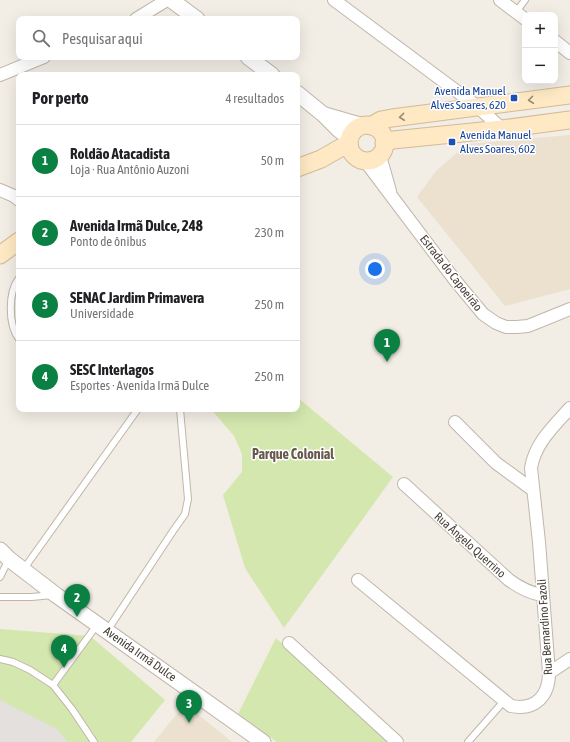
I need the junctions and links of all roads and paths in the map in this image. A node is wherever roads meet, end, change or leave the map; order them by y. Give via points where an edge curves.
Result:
1 (167, 0) edge
2 (171, 0) edge
3 (334, 0) edge
4 (500, 0) edge
5 (525, 0) edge
6 (520, 15) edge
7 (141, 16) edge
8 (193, 16) edge
9 (558, 43) edge
10 (570, 53) edge
11 (37, 60) edge
12 (252, 60) edge
13 (268, 72) edge
14 (0, 75) edge
15 (570, 95) edge
16 (300, 96) edge
17 (478, 107) junction
18 (324, 114) junction
19 (570, 120) edge
20 (367, 126) junction
21 (502, 129) junction
22 (364, 149) junction
23 (300, 167) edge
24 (0, 190) edge
25 (16, 198) edge
26 (16, 242) edge
27 (0, 254) edge
28 (16, 281) edge
29 (570, 309) edge
30 (16, 334) edge
31 (570, 408) edge
32 (136, 412) edge
33 (180, 412) edge
34 (455, 422) dead end
35 (404, 484) dead end
36 (533, 490) junction
37 (2, 552) edge
38 (23, 570) junction
39 (0, 577) edge
40 (358, 580) dead end
41 (56, 595) junction
42 (542, 595) junction
43 (0, 597) edge
44 (102, 628) junction
45 (289, 643) dead end
46 (0, 659) edge
47 (570, 659) edge
48 (549, 672) junction
49 (53, 685) junction
50 (504, 701) junction
51 (94, 742) edge
52 (263, 742) edge
53 (397, 742) edge
54 (468, 742) edge

1 - 7 street
2 - 8 street
3 - 17 street
4 - 6 street
5 - 6 lane
9 - 10 street
11 - 14 street
12 - 13 street
15 -> 17 main road
16 - 18 street
17 -> 20 main road via 392,118
17 - 21 street
18 - 20 street
18 - 22 street via 339,130
19 - 21 main road
20 - 22 main road via 353,132
20 - 22 main road via 381,132
21 - 22 main road via 393,140
22 - 23 main road
22 - 29 street, Estrada do Capoeirão via 391,194 483,314 496,323 517,328
24 - 25 street
26 - 27 main road
28 - 30 lane via 10,314
31 - 36 street, Rua Bernardino Fazoli via 532,457
32 - 38 lane
33 - 44 lane via 188,500 185,514
34 - 36 street via 496,462
35 - 42 street, Rua Ângelo Querrino via 509,580 522,589
36 - 42 street, Rua Bernardino Fazoli
37 - 38 street, Avenida Irmã Dulce
37 - 39 lane
38 - 41 street, Avenida Irmã Dulce
40 - 50 street, Rua Bernardino Fazoli
41 - 43 lane
41 - 44 street, Avenida Irmã Dulce
42 - 48 street, Rua Bernardino Fazoli
44 - 49 lane
44 - 52 street, Avenida Irmã Dulce
45 - 53 street
46 - 49 lane via 30,670
47 - 48 street
48 - 50 street, Rua Bernardino Fazoli via 549,684 545,692 532,705 518,707
49 - 51 lane
50 - 54 lane

